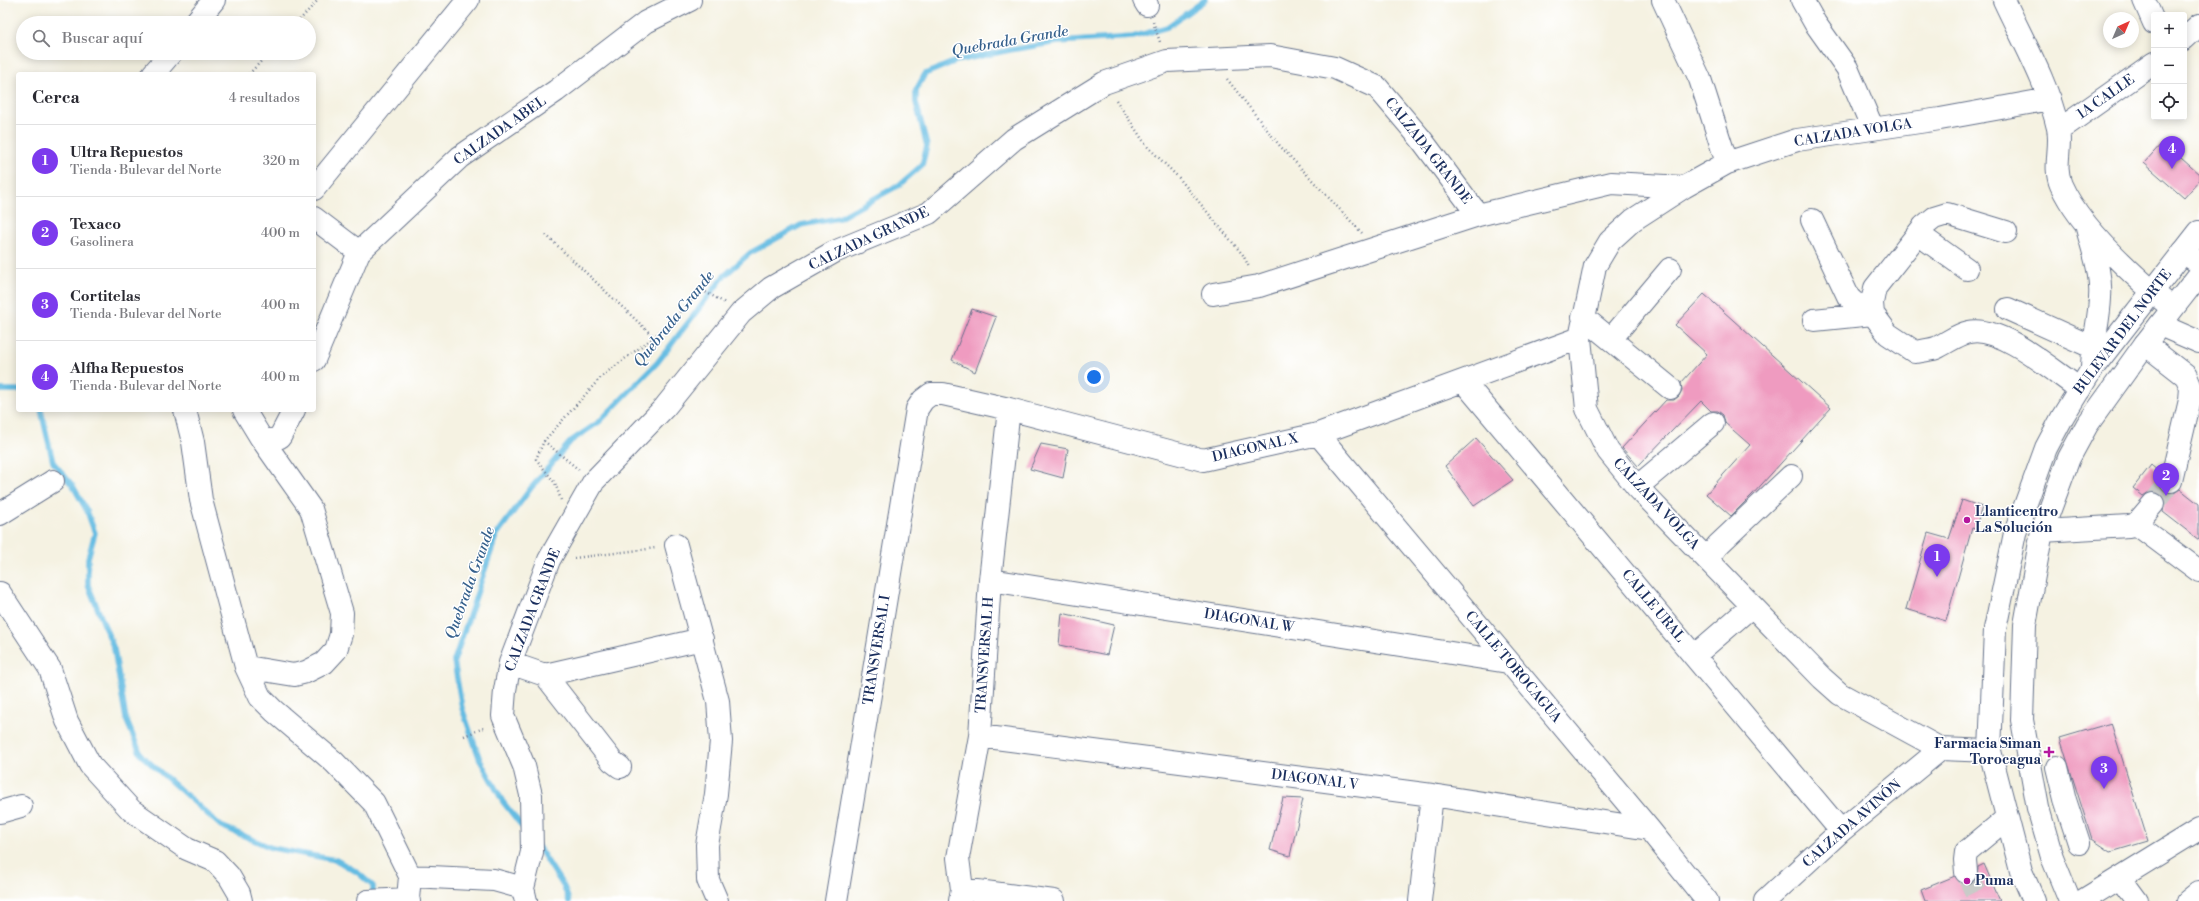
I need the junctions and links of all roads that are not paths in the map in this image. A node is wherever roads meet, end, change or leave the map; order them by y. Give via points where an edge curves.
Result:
1 (214, 0) edge
2 (468, 0) edge
3 (690, 0) edge
4 (1663, 0) edge
5 (1802, 0) edge
6 (2004, 0) edge
7 (2144, 0) edge
8 (201, 16) edge
9 (2151, 16) edge
10 (2199, 25) edge
11 (2187, 36) edge
12 (165, 60) edge
13 (2151, 66) edge
14 (155, 72) edge
15 (2050, 99) junction
16 (1873, 129) junction
17 (2059, 130) junction
18 (1727, 163) junction
19 (316, 187) edge
20 (1684, 187) junction
21 (1478, 215) junction
22 (316, 220) edge
23 (1812, 220) dead end
24 (2087, 227) junction
25 (2006, 232) dead end
26 (2199, 232) edge
27 (1918, 234) junction
28 (358, 252) junction
29 (2191, 257) edge
30 (1670, 269) dead end
31 (1968, 269) dead end
32 (2199, 275) edge
33 (2152, 292) junction
34 (1213, 294) dead end
35 (1873, 308) junction
36 (2008, 309) dead end
37 (2166, 316) junction
38 (1814, 320) dead end
39 (1582, 327) junction
40 (1611, 339) junction
41 (2199, 342) edge
42 (2145, 344) junction
43 (2092, 348) junction
44 (316, 355) edge
45 (2092, 369) junction
46 (1464, 382) junction
47 (1670, 388) dead end
48 (2080, 388) junction
49 (923, 400) joint
50 (1009, 409) junction
51 (186, 412) edge
52 (245, 412) edge
53 (293, 412) edge
54 (1713, 423) dead end
55 (1318, 434) junction
56 (262, 438) junction
57 (1791, 476) dead end
58 (53, 481) dead end
59 (2171, 481) tunnel mouth
60 (1637, 487) junction
61 (2154, 504) tunnel mouth
62 (0, 514) edge
63 (2136, 524) junction
64 (2042, 531) junction
65 (676, 545) road end
66 (1707, 559) junction
67 (2199, 572) edge
68 (990, 580) junction
69 (0, 593) edge
70 (1752, 606) junction
71 (702, 639) junction
72 (1694, 656) junction
73 (1508, 662) junction
74 (510, 663) junction
75 (246, 667) junction
76 (545, 676) junction
77 (980, 736) junction
78 (1941, 749) junction
79 (1990, 751) junction
80 (620, 767) dead end
81 (2058, 767) dead end
82 (1432, 795) junction
83 (2065, 800) junction
84 (21, 806) dead end
85 (2038, 808) junction
86 (0, 812) edge
87 (2007, 818) junction
88 (1650, 829) junction
89 (2199, 830) edge
90 (1841, 831) junction
91 (2052, 857) junction
92 (1966, 872) tunnel mouth
93 (410, 876) junction
94 (2120, 878) junction
95 (2199, 892) edge
96 (524, 895) edge
97 (961, 895) edge
98 (408, 900) edge
99 (240, 901) edge
100 (374, 901) edge
101 (717, 901) edge
102 (836, 901) edge
103 (1054, 901) edge
104 (1420, 901) edge
105 (1708, 901) edge
106 (1765, 901) edge
107 (2034, 901) edge
108 (2070, 901) edge
109 (2082, 901) edge
110 (2137, 901) edge
111 (2188, 901) edge

1 - 8 street
2 - 19 street
3 - 28 street, CALZADA ABEL via 646,22 556,91 460,157
4 - 18 street via 1700,79
5 - 16 street via 1844,63
6 - 15 street
7 - 9 street
10 - 11 street
12 - 14 street
13 - 17 street, 1A CALLE
15 - 16 street, CALZADA VOLGA
15 - 17 street
16 - 18 street, CALZADA VOLGA via 1796,140
17 - 24 street via 2058,177 2063,190
18 - 20 street, CALZADA VOLGA
20 - 21 street, CALZADA GRANDE via 1611,183
20 - 39 street, CALZADA VOLGA via 1633,220 1610,241 1595,266
21 - 34 street via 1259,286
21 - 74 street, CALZADA GRANDE via 1378,87 1335,68 1270,56 1211,58 1167,61 1104,83 1014,139 929,213 834,252 771,288 741,313 665,407 594,481 549,560
22 - 28 street
23 - 35 street via 1848,296 1856,305
24 - 33 street
24 - 43 street via 2099,271 2100,298
25 - 27 street via 1947,214 1934,218
26 - 29 street, BULEVAR DEL NORTE
27 - 31 street
27 - 35 street via 1875,288
28 - 44 street, CALZADA ABEL
29 - 33 street, BULEVAR DEL NORTE
30 - 40 street
32 - 37 street, BULEVAR DEL NORTE
33 - 37 street
33 - 45 street, BULEVAR DEL NORTE
35 - 38 street
35 - 48 street via 1888,334 1915,352 1935,348 1968,332 1991,332 2008,340
36 - 43 street
37 - 41 street
37 - 42 street, BULEVAR DEL NORTE
39 - 40 street
39 - 46 street, DIAGONAL X
39 - 60 street, CALZADA VOLGA via 1587,409 1608,452
40 - 47 street
42 - 59 street via 2186,376 2191,388
42 - 64 street, BULEVAR DEL NORTE via 2087,425 2070,458
43 - 45 street
45 - 48 street, BULEVAR DEL NORTE
46 - 55 street, DIAGONAL X
46 - 72 street, CALLE URAL
48 - 79 street, BULEVAR DEL NORTE via 2046,448 2015,533 1995,629
49 - 50 street, DIAGONAL X via 931,394 943,394
49 - 102 street, TRANSVERSAL I via 917,409
50 - 55 street, DIAGONAL X via 1203,460
50 - 68 street, TRANSVERSAL H
51 - 75 street via 193,442 200,500
52 - 56 street
53 - 56 street via 280,437 271,441
54 - 60 street
55 - 73 street, CALLE TOROCAGUA
56 - 75 street via 311,509 342,613 342,634 336,650 324,663 306,672 294,674
57 - 66 street via 1718,545
58 - 62 street
60 - 66 street, CALZADA VOLGA
61 - 63 street
63 - 64 street
63 - 67 street
64 - 85 street, BULEVAR DEL NORTE via 2025,625 2022,720
65 - 71 street
66 - 70 street, CALZADA VOLGA
68 - 73 street, DIAGONAL W
68 - 77 street, TRANSVERSAL H
69 - 99 street via 50,669 67,721 90,765 131,810 187,849 215,861 229,876 239,893
70 - 72 street
70 - 78 street, CALZADA VOLGA via 1840,694
71 - 76 street
71 - 101 street via 718,701 721,741 716,794 707,845 708,880
72 - 90 street, CALLE URAL
73 - 88 street, CALLE TOROCAGUA
74 - 76 street
74 - 96 street, CALZADA GRANDE via 503,716 524,766 531,795 532,852
75 - 93 street via 260,697 334,762 374,803
76 - 80 street via 612,761
77 - 82 street, DIAGONAL V
77 - 97 street, TRANSVERSAL H via 958,858
78 - 79 street, CALZADA VOLGA
78 - 90 street, CALZADA AVINÓN
79 - 87 street, BULEVAR DEL NORTE
81 - 83 street
82 - 88 street, DIAGONAL V
82 - 104 street
83 - 85 street
83 - 91 street via 2083,850
84 - 86 street
85 - 91 street, BULEVAR DEL NORTE
87 - 92 street via 1966,852
87 - 107 street, BULEVAR DEL NORTE via 2022,871
88 - 105 street, CALLE TOROCAGUA
89 - 94 street
90 - 106 street, CALZADA AVINÓN
91 - 108 street, BULEVAR DEL NORTE
93 - 96 street via 494,880
93 - 98 street
94 - 109 street
94 - 110 street
95 - 111 street
97 - 103 street
98 - 100 street

